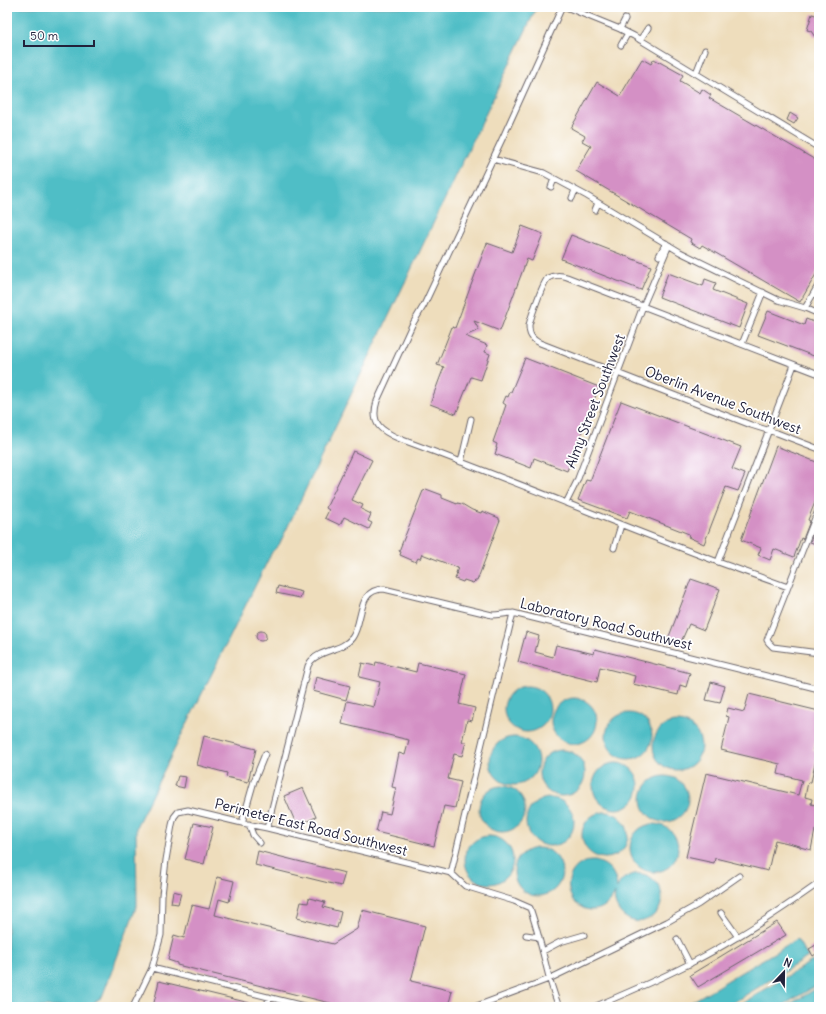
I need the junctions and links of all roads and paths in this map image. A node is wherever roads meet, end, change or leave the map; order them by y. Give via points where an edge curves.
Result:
1 (562, 7) edge
2 (566, 7) edge
3 (625, 19) dead end
4 (648, 28) dead end
5 (620, 29) junction
6 (628, 33) junction
7 (640, 40) junction
8 (621, 46) dead end
9 (705, 50) dead end
10 (696, 73) junction
11 (819, 148) edge
12 (493, 159) junction
13 (554, 179) junction
14 (551, 187) dead end
15 (575, 190) junction
16 (572, 198) dead end
17 (598, 203) junction
18 (595, 210) dead end
19 (668, 244) junction
20 (659, 256) dead end
21 (819, 284) edge
22 (762, 292) junction
23 (643, 306) junction
24 (805, 308) junction
25 (819, 314) edge
26 (742, 344) junction
27 (794, 365) junction
28 (618, 374) junction
29 (819, 374) edge
30 (471, 419) dead end
31 (769, 431) junction
32 (819, 449) edge
33 (461, 462) junction
34 (566, 503) junction
35 (819, 508) edge
36 (621, 525) junction
37 (614, 548) dead end
38 (718, 562) junction
39 (788, 587) junction
40 (514, 613) junction
41 (819, 653) edge
42 (819, 689) edge
43 (265, 754) dead end
44 (242, 823) junction
45 (250, 824) junction
46 (267, 828) junction
47 (260, 843) dead end
48 (451, 873) junction
49 (739, 876) dead end
50 (819, 883) edge
51 (721, 912) dead end
52 (526, 935) dead end
53 (584, 935) dead end
54 (539, 937) junction
55 (738, 937) junction
56 (677, 939) dead end
57 (543, 951) junction
58 (690, 964) junction
59 (152, 968) junction
60 (549, 978) junction
61 (269, 997) junction
62 (288, 1005) edge
63 (133, 1007) edge
64 (267, 1007) edge
65 (308, 1007) edge
66 (474, 1007) edge
67 (559, 1007) edge
68 (594, 1007) edge

1 - 12 lane
2 - 5 lane
3 - 5 lane
4 - 7 lane
5 - 6 lane
6 - 7 lane
6 - 8 lane
7 - 10 lane
9 - 10 lane
10 - 11 lane
12 - 13 lane
12 - 33 lane via 424,305 412,325 375,408 377,422 387,433 432,453
13 - 14 lane
13 - 15 lane
15 - 16 lane
15 - 17 lane
17 - 18 lane
17 - 19 lane
19 - 20 lane
19 - 22 lane
19 - 23 lane, Almy Street Southwest
21 - 24 lane
22 - 24 lane
22 - 26 lane
23 - 26 lane
23 - 28 lane, Almy Street Southwest
23 - 28 lane, Oberlin Avenue Southwest via 559,275 546,281 530,322 529,332 532,339
24 - 25 lane
26 - 27 lane
27 - 29 lane
27 - 31 lane
28 - 31 lane, Oberlin Avenue Southwest
28 - 34 lane, Almy Street Southwest via 577,482
30 - 33 lane
31 - 32 lane, Oberlin Avenue Southwest
31 - 38 lane
33 - 34 lane
34 - 36 lane
35 - 39 lane
36 - 37 lane
36 - 38 lane
38 - 39 lane
39 - 41 lane via 767,640 772,647
40 - 42 lane, Laboratory Road Southwest
40 - 46 lane, Laboratory Road Southwest via 492,614 384,589 371,592 362,606 351,639 346,644 315,657 308,666
40 - 48 lane
43 - 44 lane
44 - 45 lane, Perimeter East Road Southwest
44 - 59 lane, Perimeter East Road Southwest via 188,810 178,812 174,818 162,895 161,935
45 - 46 lane, Perimeter East Road Southwest
45 - 47 lane via 253,835
46 - 48 lane, Perimeter East Road Southwest
48 - 54 lane, Perimeter East Road Southwest via 465,886 530,908
49 - 60 lane via 676,918
50 - 55 lane
51 - 55 lane
52 - 54 lane
53 - 57 lane via 560,942
54 - 57 lane, Perimeter East Road Southwest
55 - 58 lane
56 - 58 lane
57 - 60 lane, Perimeter East Road Southwest
58 - 68 lane
59 - 61 lane
59 - 63 lane, Perimeter East Road Southwest
60 - 66 lane
60 - 67 lane, Perimeter East Road Southwest
61 - 62 lane
61 - 64 lane
62 - 65 lane

